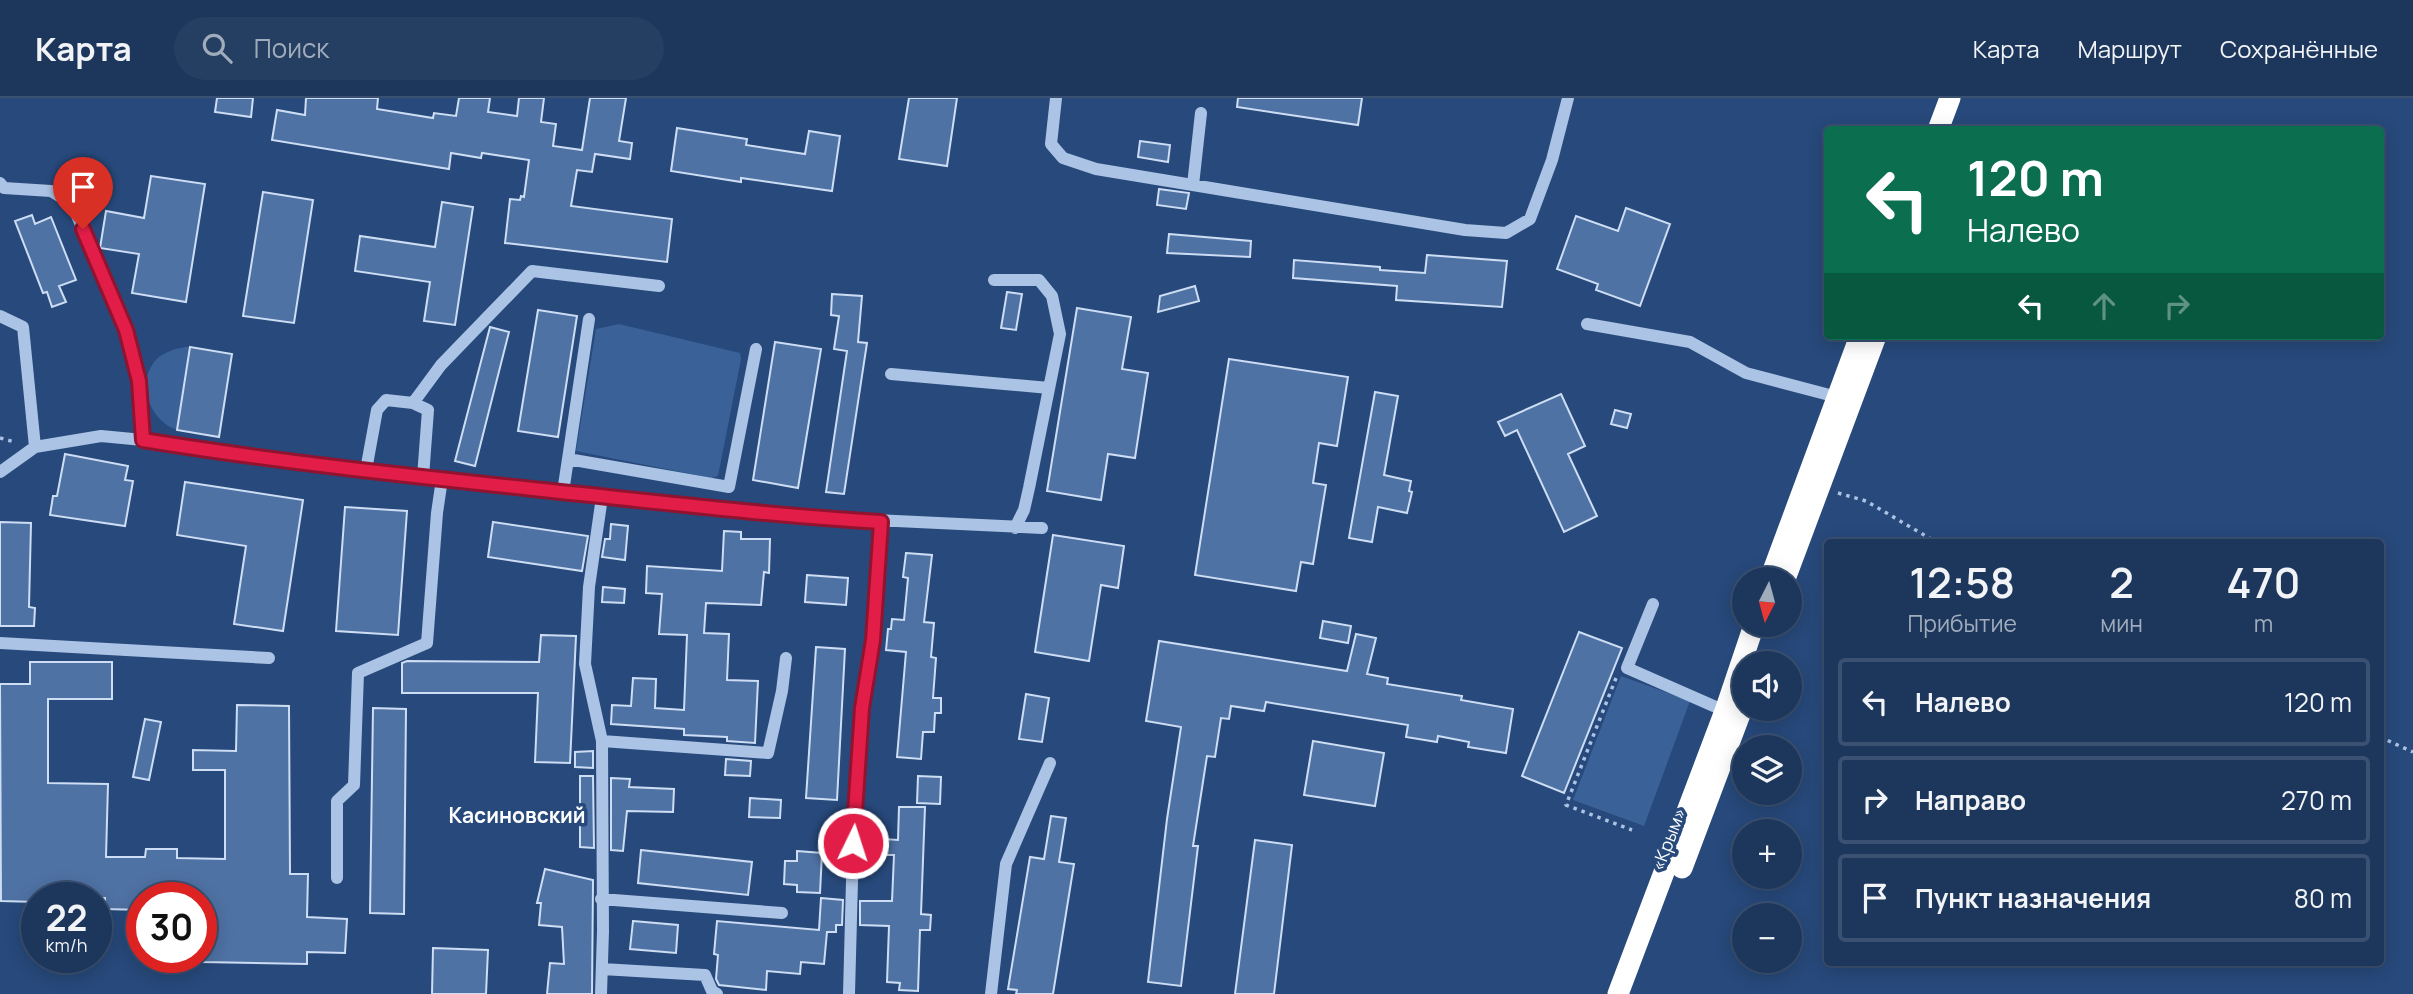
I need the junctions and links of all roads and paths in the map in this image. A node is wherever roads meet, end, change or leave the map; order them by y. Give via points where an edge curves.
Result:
1 (1056, 98) edge
2 (1568, 98) edge
3 (1950, 98) edge
4 (1964, 98) edge
5 (1201, 113) dead end
6 (1940, 126) edge
7 (1954, 126) edge
8 (0, 183) edge
9 (1193, 185) junction
10 (994, 280) dead end
11 (659, 286) dead end
12 (0, 316) edge
13 (589, 319) dead end
14 (1587, 324) dead end
15 (1858, 340) edge
16 (1875, 340) edge
17 (756, 349) dead end
18 (891, 374) dead end
19 (1049, 388) junction
20 (1837, 397) junction
21 (413, 403) junction
22 (143, 440) junction
23 (35, 447) junction
24 (568, 458) junction
25 (366, 470) junction
26 (0, 472) edge
27 (423, 477) junction
28 (442, 479) junction
29 (564, 492) junction
30 (602, 496) junction
31 (1830, 501) dead end
32 (881, 522) junction
33 (1015, 528) junction
34 (1042, 528) dead end
35 (1931, 539) edge
36 (1774, 567) edge
37 (1789, 567) edge
38 (1653, 604) dead end
39 (1751, 637) edge
40 (0, 643) edge
41 (269, 658) dead end
42 (786, 658) dead end
43 (1627, 668) junction
44 (1725, 711) junction
45 (1737, 721) edge
46 (2384, 739) edge
47 (601, 741) junction
48 (2413, 752) edge
49 (1050, 763) dead end
50 (1632, 830) dead end
51 (337, 878) dead end
52 (601, 899) junction
53 (782, 914) dead end
54 (602, 969) junction
55 (601, 994) edge
56 (717, 994) edge
57 (849, 994) edge
58 (991, 994) edge
59 (1618, 994) edge
60 (1633, 994) edge

1 - 9 street via 1051,144 1063,158 1096,169
2 - 9 street via 1530,219 1506,233
3 - 6 highway
4 - 7 highway
5 - 9 street
8 - 22 street via 4,188 51,191 72,204 126,330 139,381
10 - 19 street via 1039,280 1052,296 1060,334
11 - 21 street via 532,271 441,365
12 - 23 street via 23,327
13 - 24 street
14 - 20 street via 1690,342 1746,373
15 - 20 highway
16 - 37 highway
17 - 24 street via 729,487
18 - 19 street
19 - 33 street via 1030,488
20 - 36 highway
21 - 25 street via 386,400 377,410
21 - 27 street via 428,410
22 - 23 street via 101,436
22 - 25 street
23 - 26 street
24 - 29 street
25 - 27 street
27 - 28 street
28 - 29 street
28 - 51 street via 426,643 358,673 354,785 337,801
29 - 30 street
30 - 32 street
30 - 47 street via 584,664
31 - 35 path via 1839,493 1866,501
32 - 33 street
32 - 57 street via 873,640 862,708
33 - 34 street
38 - 43 street
39 - 44 highway
40 - 41 street
42 - 47 street via 768,753
43 - 44 street
43 - 50 path via 1618,672 1566,805
44 - 59 highway
45 - 60 highway, «Крым»
46 - 48 path
47 - 52 street
49 - 58 street via 1006,864
52 - 53 street
52 - 54 street
54 - 55 street
54 - 56 street via 705,975

